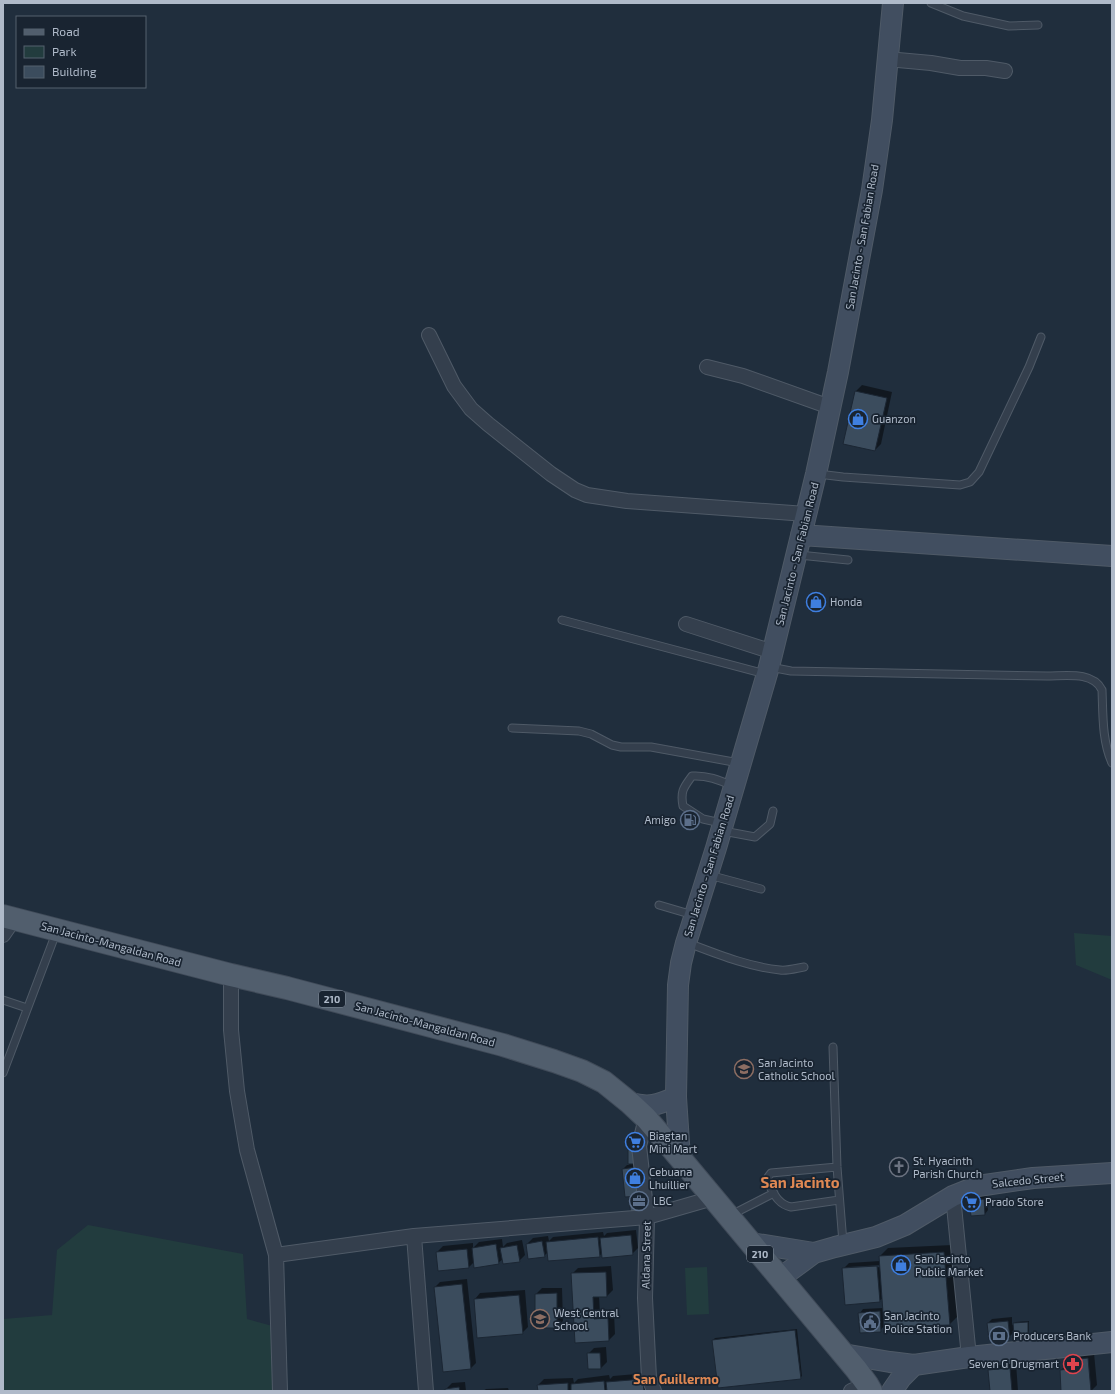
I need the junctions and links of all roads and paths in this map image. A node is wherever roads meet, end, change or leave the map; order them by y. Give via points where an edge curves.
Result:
1 (893, 3) edge
2 (932, 3) edge
3 (1038, 25) dead end
4 (887, 59) junction
5 (1005, 71) dead end
6 (429, 335) dead end
7 (1041, 337) dead end
8 (707, 366) dead end
9 (830, 407) junction
10 (816, 474) junction
11 (806, 514) junction
12 (801, 536) junction
13 (796, 555) junction
14 (1112, 556) edge
15 (848, 560) dead end
16 (562, 620) dead end
17 (686, 624) dead end
18 (770, 665) junction
19 (512, 728) dead end
20 (1112, 762) edge
21 (740, 763) junction
22 (734, 786) junction
23 (773, 811) dead end
24 (716, 849) junction
25 (761, 889) dead end
26 (659, 905) dead end
27 (695, 915) junction
28 (7, 923) edge
29 (57, 930) junction
30 (686, 943) junction
31 (804, 966) dead end
32 (231, 974) junction
33 (3, 1000) edge
34 (27, 1008) junction
35 (833, 1047) dead end
36 (3, 1073) edge
37 (676, 1097) junction
38 (630, 1103) junction
39 (646, 1118) junction
40 (680, 1158) junction
41 (837, 1167) junction
42 (1112, 1175) edge
43 (774, 1193) junction
44 (953, 1196) junction
45 (713, 1198) junction
46 (840, 1200) junction
47 (729, 1216) junction
48 (647, 1218) junction
49 (414, 1236) junction
50 (751, 1243) junction
51 (843, 1245) junction
52 (814, 1254) junction
53 (276, 1255) junction
54 (780, 1278) junction
55 (1112, 1342) edge
56 (843, 1354) junction
57 (969, 1357) junction
58 (914, 1364) junction
59 (863, 1389) edge
60 (280, 1391) edge
61 (426, 1391) edge
62 (654, 1391) edge
63 (892, 1391) edge

1 - 4 main road, San Jacinto - San Fabian Road
2 - 3 lane via 963,16 1009,26
4 - 5 street
4 - 9 main road, San Jacinto - San Fabian Road via 872,190
6 - 11 street via 454,386 471,409 574,490 587,495 627,501
7 - 10 lane via 979,472 970,482 960,485
8 - 9 street
9 - 10 main road, San Jacinto - San Fabian Road
10 - 11 main road, San Jacinto - San Fabian Road
11 - 12 main road, San Jacinto - San Fabian Road
12 - 13 main road, San Jacinto - San Fabian Road
12 - 14 main road
13 - 15 lane
13 - 18 main road, San Jacinto - San Fabian Road
16 - 18 lane
17 - 18 street
18 - 20 lane via 791,671 1074,675 1088,678 1095,680 1102,690 1104,732
18 - 21 main road, San Jacinto - San Fabian Road
19 - 21 lane via 580,731 612,746 651,747
21 - 22 main road, San Jacinto - San Fabian Road
22 - 24 main road, San Jacinto - San Fabian Road
22 - 24 lane via 712,778 692,776 682,790 683,806 702,819
23 - 24 lane via 770,824 755,837
24 - 25 lane
24 - 27 main road, San Jacinto - San Fabian Road
26 - 27 lane
27 - 30 main road, San Jacinto - San Fabian Road
28 - 29 main road, San Jacinto-Mangaldan Road / 210
29 - 32 main road, San Jacinto-Mangaldan Road / 210
29 - 34 lane
30 - 31 lane via 749,963 781,970
30 - 37 main road, San Jacinto - San Fabian Road via 678,986
32 - 38 main road, San Jacinto-Mangaldan Road / 210 via 424,1024 556,1067 582,1071 604,1082
32 - 53 street via 231,1030 237,1091 247,1150
33 - 34 lane
34 - 36 lane
35 - 41 lane
37 - 38 main road via 658,1105
37 - 40 main road, San Jacinto - San Fabian Road
38 - 39 main road, San Jacinto-Mangaldan Road / 210
39 - 40 main road, 210
39 - 48 street, Aldana Street via 640,1146
40 - 45 main road, 210
41 - 43 lane via 771,1173 767,1181
41 - 46 lane
42 - 44 main road, Salcedo Street via 1033,1178 978,1186
43 - 46 lane via 784,1206 791,1207
43 - 47 lane
44 - 51 main road, Salcedo Street via 905,1225 876,1237
44 - 57 street
45 - 47 main road, 210
45 - 48 street
46 - 51 lane
47 - 50 main road, 210
48 - 49 street
48 - 62 street, Aldana Street via 645,1298 649,1378
49 - 53 street
49 - 61 street
50 - 52 main road, Salcedo Street
50 - 54 main road, 210
51 - 52 main road, Salcedo Street
52 - 54 main road, Salcedo Street
53 - 60 street
54 - 56 main road, 210
55 - 57 main road
56 - 58 main road
56 - 59 main road, 210
57 - 58 main road
58 - 63 main road

